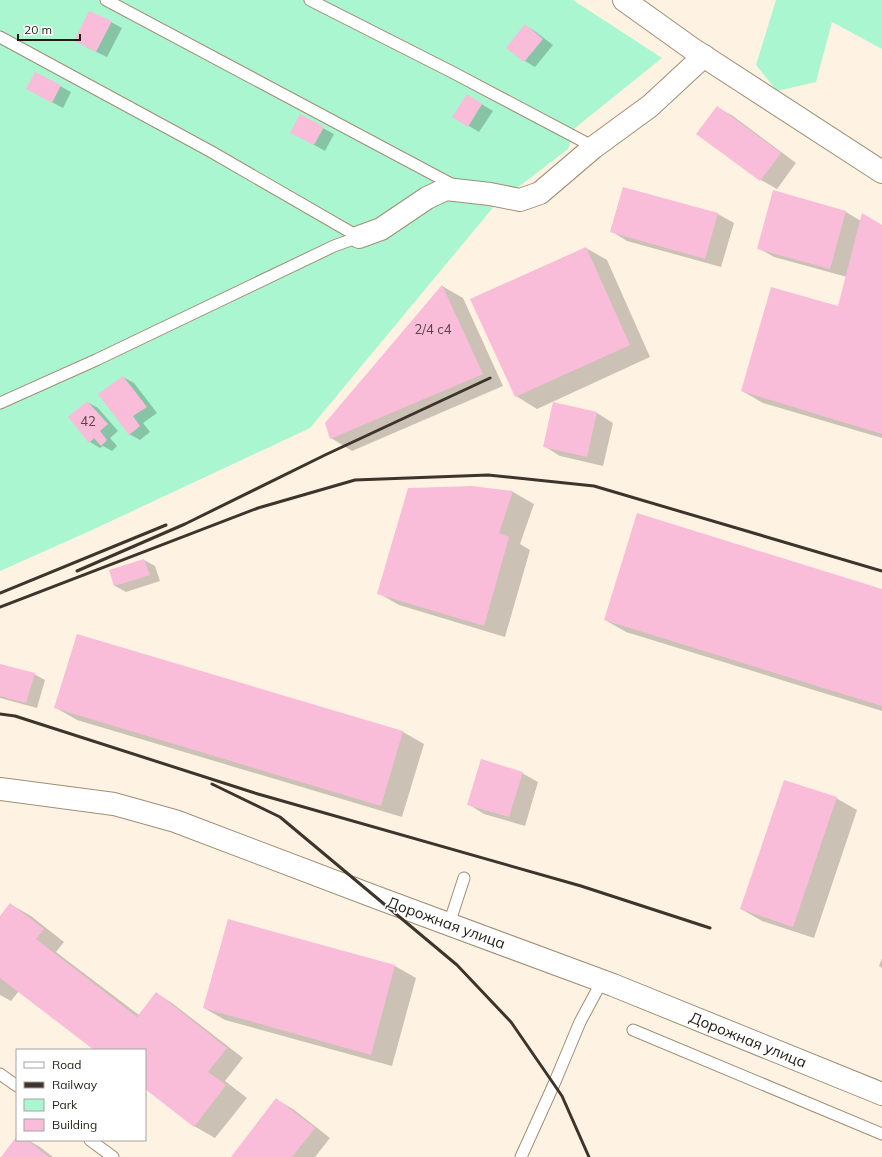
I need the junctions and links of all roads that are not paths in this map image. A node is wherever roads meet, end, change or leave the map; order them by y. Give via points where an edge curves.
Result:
1 (106, 0) edge
2 (310, 0) edge
3 (624, 0) edge
4 (0, 36) edge
5 (704, 56) junction
6 (594, 147) junction
7 (882, 172) edge
8 (464, 191) junction
9 (359, 237) junction
10 (0, 403) edge
11 (0, 789) edge
12 (464, 878) dead end
13 (449, 924) junction
14 (602, 981) junction
15 (633, 1030) dead end
16 (0, 1074) edge
17 (16, 1085) edge
18 (882, 1094) edge
19 (882, 1134) edge
20 (91, 1141) edge
21 (113, 1157) edge
22 (522, 1157) edge

1 - 8 lane
2 - 6 lane
3 - 5 street
4 - 9 lane via 210,151
5 - 6 street via 650,106
5 - 7 street
6 - 8 street via 540,193 520,200
8 - 9 street via 446,189 427,198 381,229
9 - 10 lane via 334,246
11 - 13 street, Дорожная улица via 114,804 175,821
12 - 13 lane
13 - 14 street, Дорожная улица
14 - 18 street, Дорожная улица
14 - 22 lane via 580,1022
15 - 19 lane
16 - 17 lane
20 - 21 lane

